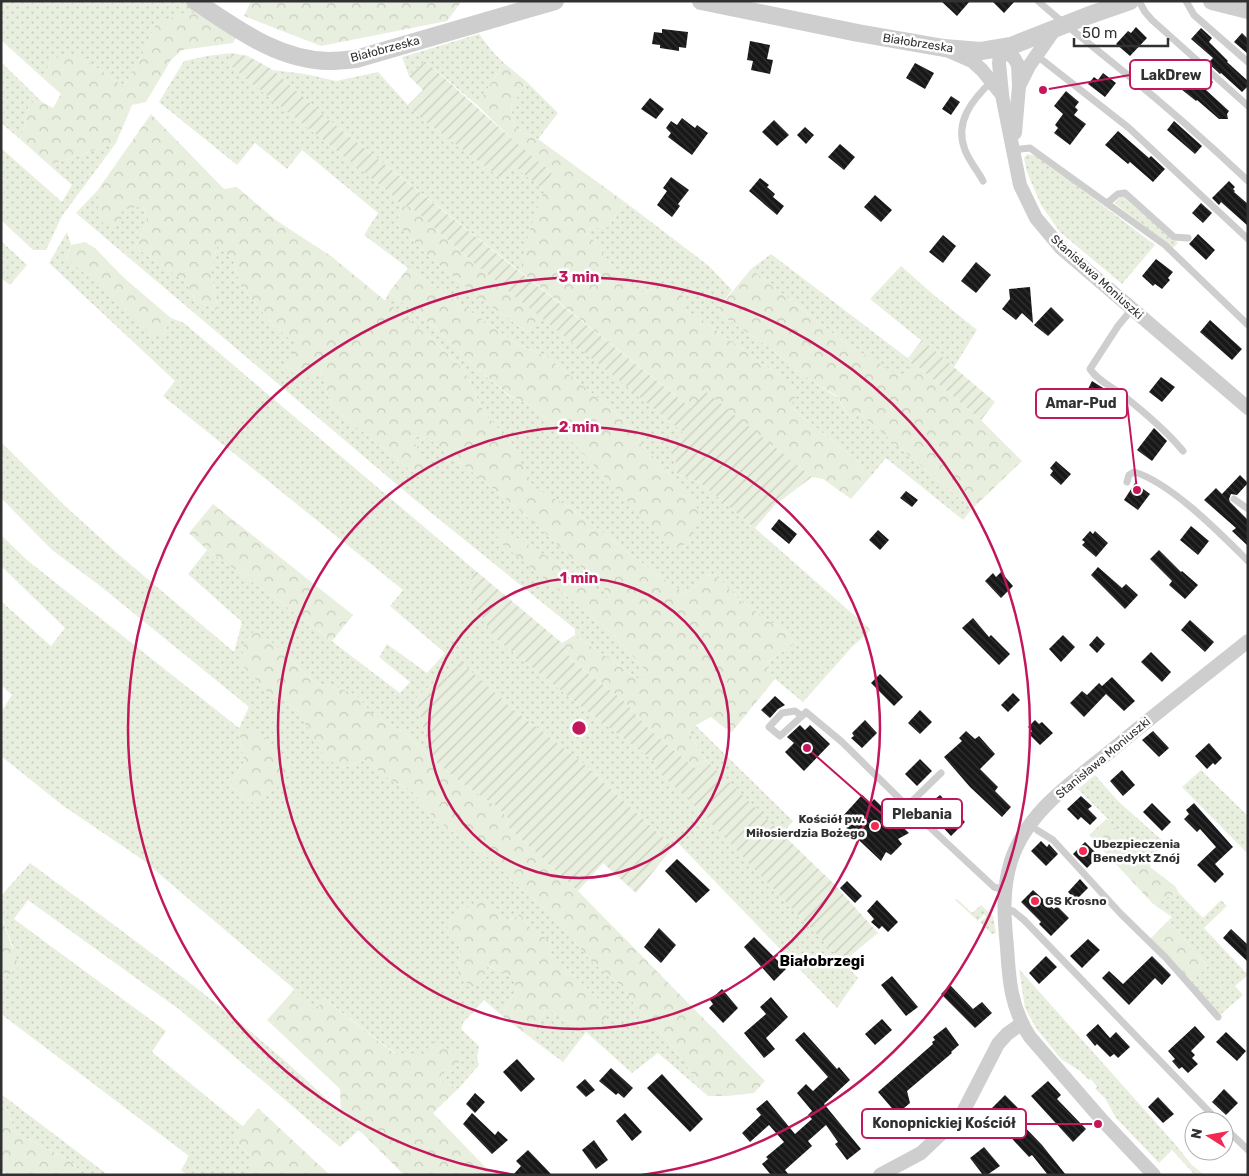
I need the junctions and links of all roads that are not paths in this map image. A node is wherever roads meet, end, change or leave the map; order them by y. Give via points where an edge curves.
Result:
1 (195, 1) edge
2 (555, 1) edge
3 (701, 1) edge
4 (1038, 1) edge
5 (1130, 1) edge
6 (1140, 1) edge
7 (1186, 1) edge
8 (1212, 1) edge
9 (1248, 10) edge
10 (1060, 27) junction
11 (944, 48) junction
12 (1002, 48) junction
13 (1036, 55) junction
14 (1248, 62) edge
15 (992, 82) junction
16 (1018, 86) junction
17 (1002, 94) junction
18 (1248, 106) edge
19 (1012, 147) junction
20 (983, 181) dead end
21 (1248, 181) edge
22 (1107, 203) junction
23 (1188, 238) dead end
24 (1248, 239) edge
25 (1132, 309) junction
26 (1248, 325) edge
27 (1248, 408) edge
28 (1184, 451) dead end
29 (1127, 482) dead end
30 (1234, 499) dead end
31 (1248, 509) edge
32 (1248, 561) edge
33 (1248, 641) edge
34 (802, 716) dead end
35 (941, 773) dead end
36 (907, 806) junction
37 (1037, 830) dead end
38 (1004, 890) junction
39 (1004, 909) junction
40 (1218, 1017) dead end
41 (1021, 1024) junction
42 (1208, 1111) edge
43 (1234, 1137) edge
44 (1248, 1150) edge
45 (880, 1175) edge
46 (1154, 1175) edge

1 - 2 street, Białobrzeska via 263,43 300,58 328,61 356,59
3 - 11 street, Białobrzeska
4 - 10 lane
5 - 10 street, Białobrzeska
6 - 18 lane via 1152,20
7 - 14 lane via 1194,15
8 - 9 street
10 - 12 street, Białobrzeska
10 - 13 street
10 - 21 lane via 1124,72
11 - 12 street, Białobrzeska via 981,51
11 - 15 street, Stanisława Moniuszki via 972,61
12 - 16 street via 1018,65
12 - 17 street via 999,72
13 - 16 street
13 - 24 lane via 1128,128
15 - 17 street, Stanisława Moniuszki
15 - 20 lane via 965,114 962,124 961,136 966,152
16 - 19 street
17 - 19 street, Stanisława Moniuszki
19 - 22 lane via 1030,148
19 - 25 street, Stanisława Moniuszki via 1020,185 1036,218 1062,248
22 - 23 lane via 1118,194 1125,193 1174,237
22 - 26 lane via 1164,245
25 - 27 street, Stanisława Moniuszki
25 - 28 lane via 1090,369 1094,376 1149,416
29 - 32 lane via 1134,472 1143,474 1192,509
30 - 31 lane
33 - 38 street, Stanisława Moniuszki via 1050,802 1018,844
34 - 36 lane via 806,712 819,722
35 - 36 lane
36 - 38 lane via 994,887
37 - 40 lane via 1053,840
38 - 39 street, Stanisława Moniuszki
39 - 41 street, Stanisława Moniuszki via 1011,987
39 - 42 lane via 1013,911 1024,920
41 - 45 street via 998,1044 962,1114 921,1153
41 - 46 street, Stanisława Moniuszki via 1102,1120
43 - 44 lane

